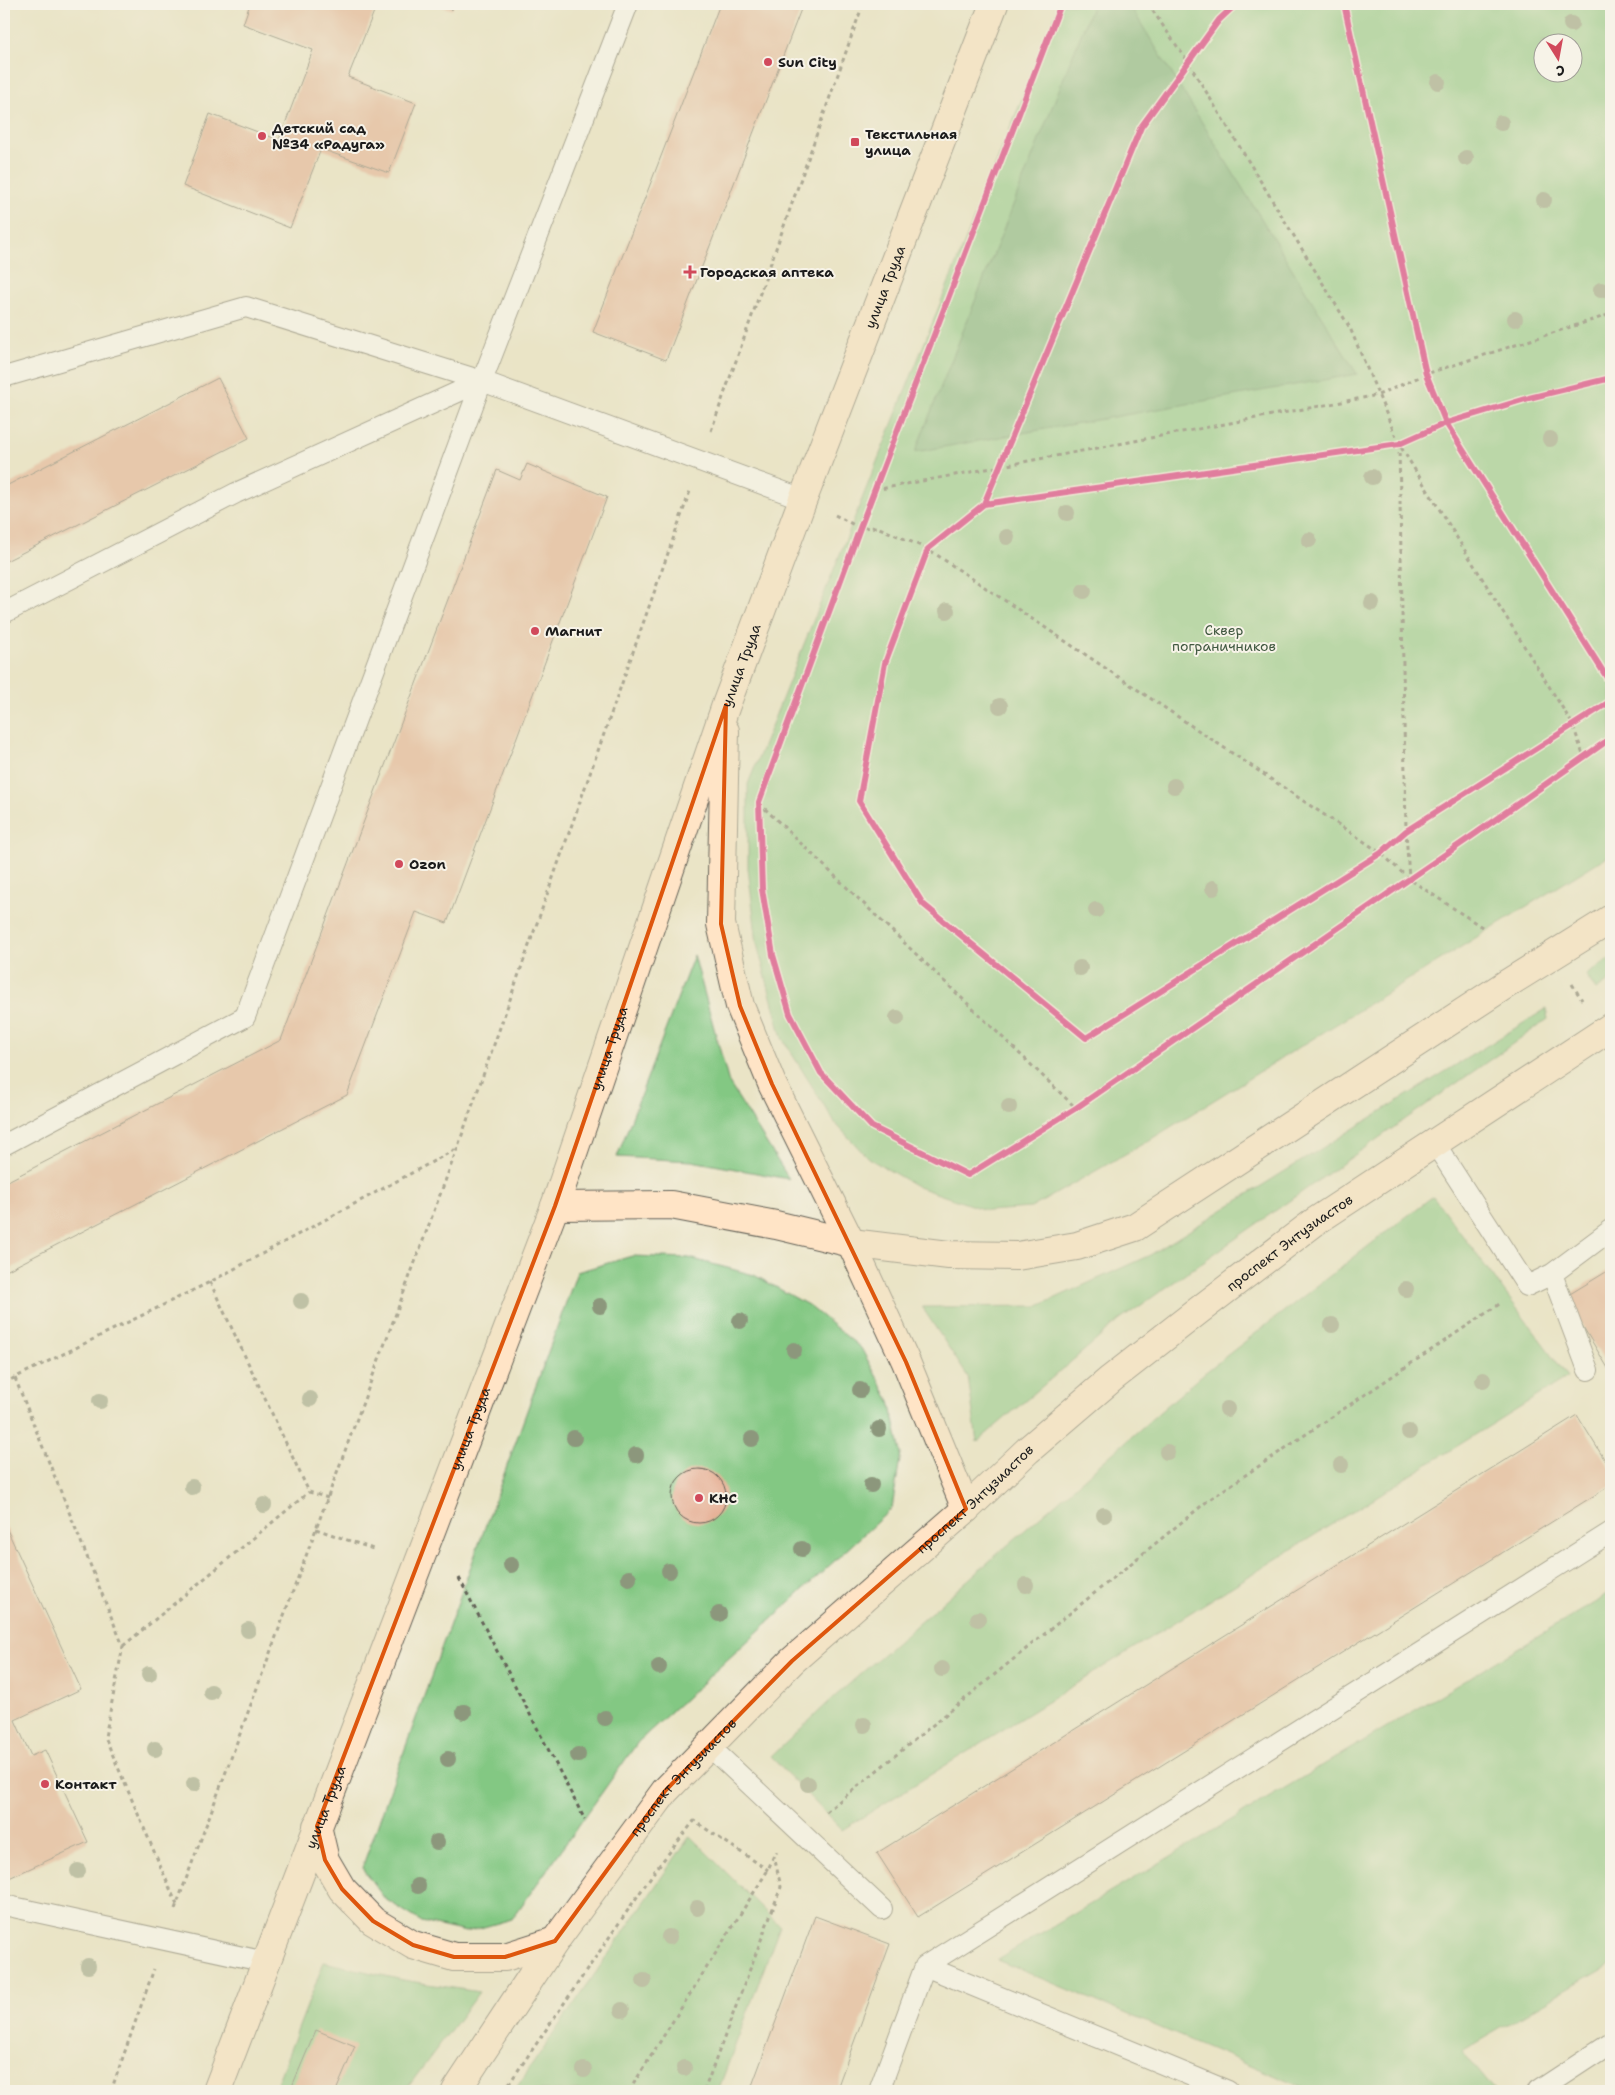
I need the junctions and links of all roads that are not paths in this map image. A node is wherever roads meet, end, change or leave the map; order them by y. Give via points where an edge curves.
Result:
1 (628, 4) edge
2 (994, 4) edge
3 (4, 377) edge
4 (482, 381) junction
5 (802, 500) junction
6 (4, 614) edge
7 (726, 705) junction
8 (1611, 918) edge
9 (1611, 1026) edge
10 (1434, 1142) junction
11 (4, 1145) edge
12 (555, 1206) junction
13 (1611, 1230) edge
14 (851, 1243) junction
15 (1552, 1274) junction
16 (1588, 1370) dead end
17 (966, 1509) junction
18 (1611, 1532) edge
19 (710, 1746) junction
20 (317, 1826) junction
21 (4, 1905) edge
22 (882, 1909) dead end
23 (556, 1941) junction
24 (266, 1962) junction
25 (924, 1966) junction
26 (1611, 2043) edge
27 (217, 2091) edge
28 (456, 2091) edge
29 (879, 2091) edge
30 (1228, 2091) edge
31 (1538, 2091) edge

1 - 4 lane
2 - 5 main road, улица Труда
3 - 4 lane via 246,308
4 - 5 lane
4 - 6 lane via 236,493
4 - 11 lane via 245,1017
5 - 7 main road, улица Труда
7 - 12 main road, улица Труда
7 - 14 main road via 721,924 740,1006 772,1084
8 - 14 main road via 1135,1227 1077,1246 1017,1256 949,1255
9 - 10 main road, проспект Энтузиастов
10 - 15 lane via 1527,1286
10 - 17 main road, проспект Энтузиастов via 1316,1221 1126,1368 1028,1450
12 - 14 main road via 671,1205
12 - 20 main road, улица Труда
13 - 15 lane
14 - 17 main road via 906,1362
15 - 16 lane
17 - 19 main road, проспект Энтузиастов via 792,1661
18 - 25 lane
19 - 22 lane
19 - 23 main road, проспект Энтузиастов via 665,1791
20 - 23 main road via 325,1860 342,1889 373,1921 413,1945 454,1957 505,1957
20 - 24 main road, улица Труда
21 - 24 lane
23 - 28 main road, проспект Энтузиастов
24 - 27 main road, улица Труда
25 - 29 lane
25 - 30 lane
26 - 31 lane

